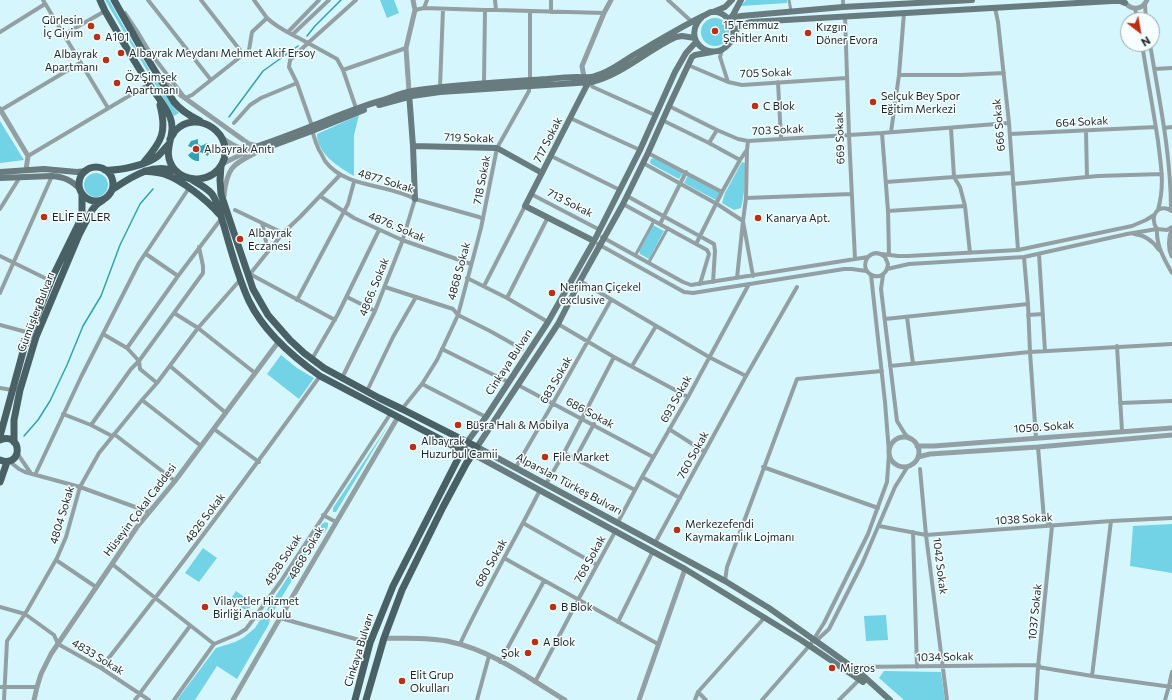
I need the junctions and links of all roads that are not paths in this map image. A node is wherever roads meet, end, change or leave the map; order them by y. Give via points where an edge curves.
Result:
1 (100, 0) edge
2 (114, 0) edge
3 (148, 0) edge
4 (201, 0) edge
5 (254, 0) edge
6 (319, 0) edge
7 (328, 0) edge
8 (356, 0) edge
9 (413, 0) edge
10 (427, 0) edge
11 (495, 0) edge
12 (551, 0) edge
13 (611, 0) edge
14 (668, 0) edge
15 (732, 0) edge
16 (741, 0) edge
17 (789, 0) edge
18 (843, 0) edge
19 (972, 0) edge
20 (930, 1) edge
21 (1125, 1) edge
22 (1147, 1) edge
23 (44, 2) edge
24 (843, 7) junction
25 (424, 8) junction
26 (995, 8) junction
27 (119, 9) junction
28 (443, 9) junction
29 (1135, 9) junction
30 (415, 10) junction
31 (485, 10) junction
32 (496, 10) junction
33 (105, 11) junction
34 (530, 11) junction
35 (551, 12) junction
36 (712, 12) junction
37 (791, 12) junction
38 (1136, 12) edge
39 (1146, 12) edge
40 (604, 13) junction
41 (904, 13) junction
42 (703, 16) junction
43 (845, 16) junction
44 (267, 18) junction
45 (730, 20) junction
46 (691, 21) junction
47 (0, 32) edge
48 (288, 32) junction
49 (293, 34) junction
50 (63, 35) junction
51 (733, 38) junction
52 (696, 40) junction
53 (308, 43) junction
54 (139, 46) junction
55 (406, 48) junction
56 (722, 50) junction
57 (149, 52) junction
58 (712, 52) junction
59 (1143, 52) edge
60 (1151, 52) edge
61 (243, 54) junction
62 (80, 63) junction
63 (688, 65) junction
64 (152, 68) junction
65 (1172, 68) edge
66 (1154, 69) junction
67 (343, 70) junction
68 (1004, 73) junction
69 (899, 75) junction
70 (847, 78) junction
71 (211, 80) junction
72 (586, 80) junction
73 (728, 82) junction
74 (778, 82) junction
75 (484, 83) junction
76 (530, 83) junction
77 (148, 84) junction
78 (297, 84) junction
79 (440, 88) junction
80 (409, 94) junction
81 (159, 98) junction
82 (185, 98) junction
83 (669, 106) junction
84 (108, 108) junction
85 (356, 108) junction
86 (0, 110) edge
87 (655, 115) junction
88 (570, 118) junction
89 (662, 120) junction
90 (202, 122) junction
91 (234, 123) dead end
92 (1009, 123) junction
93 (1156, 127) junction
94 (951, 128) junction
95 (1164, 128) junction
96 (1172, 128) edge
97 (312, 129) junction
98 (717, 130) junction
99 (1086, 130) junction
100 (891, 132) junction
101 (882, 133) junction
102 (1010, 134) junction
103 (849, 135) junction
104 (222, 138) junction
105 (781, 139) junction
106 (170, 141) junction
107 (748, 141) junction
108 (709, 143) junction
109 (414, 146) junction
110 (260, 148) junction
111 (498, 148) junction
112 (640, 150) junction
113 (747, 150) junction
114 (648, 152) junction
115 (28, 156) junction
116 (551, 156) junction
117 (740, 160) junction
118 (144, 162) junction
119 (643, 163) junction
120 (221, 165) junction
121 (26, 170) junction
122 (105, 170) junction
123 (86, 171) junction
124 (145, 171) junction
125 (176, 171) junction
126 (0, 172) edge
127 (686, 172) junction
128 (542, 173) junction
129 (1012, 173) junction
130 (1162, 174) junction
131 (340, 175) junction
132 (52, 176) junction
133 (20, 177) junction
134 (954, 177) junction
135 (1087, 177) junction
136 (0, 178) edge
137 (189, 178) junction
138 (354, 182) junction
139 (886, 182) junction
140 (680, 183) junction
141 (1013, 184) junction
142 (1171, 184) edge
143 (113, 188) junction
144 (189, 188) junction
145 (620, 190) junction
146 (81, 191) junction
147 (722, 192) junction
148 (531, 194) junction
149 (852, 194) junction
150 (320, 196) junction
151 (627, 196) junction
152 (746, 198) junction
153 (415, 199) junction
154 (103, 200) junction
155 (224, 200) junction
156 (623, 204) junction
157 (717, 204) junction
158 (525, 206) junction
159 (965, 206) junction
160 (0, 209) edge
161 (235, 210) dead end
162 (1158, 210) junction
163 (1172, 210) edge
164 (888, 211) junction
165 (344, 212) junction
166 (1154, 215) junction
167 (663, 216) junction
168 (221, 217) junction
169 (548, 217) junction
170 (483, 219) junction
171 (743, 221) junction
172 (654, 222) junction
173 (262, 223) junction
174 (660, 224) junction
175 (668, 228) junction
176 (1172, 228) edge
177 (1157, 229) junction
178 (379, 230) junction
179 (283, 233) junction
180 (1127, 234) junction
181 (597, 235) junction
182 (700, 236) junction
183 (604, 238) junction
184 (402, 240) junction
185 (696, 244) junction
186 (600, 245) junction
187 (200, 247) junction
188 (1018, 250) junction
189 (268, 251) junction
190 (1161, 252) junction
191 (878, 253) junction
192 (970, 253) junction
193 (146, 254) junction
194 (636, 254) dead end
195 (1039, 254) junction
196 (889, 255) junction
197 (0, 256) edge
198 (1172, 256) edge
199 (868, 257) junction
200 (1024, 257) junction
201 (855, 259) junction
202 (649, 262) dead end
203 (14, 263) junction
204 (471, 264) junction
205 (887, 270) junction
206 (866, 271) junction
207 (1172, 273) edge
208 (883, 274) junction
209 (249, 275) junction
210 (871, 275) junction
211 (178, 276) junction
212 (753, 276) junction
213 (467, 278) junction
214 (737, 278) junction
215 (240, 280) junction
216 (51, 281) junction
217 (580, 281) junction
218 (713, 282) junction
219 (700, 284) junction
220 (749, 284) junction
221 (484, 286) junction
222 (385, 287) junction
223 (797, 287) dead end
224 (0, 293) edge
225 (347, 296) junction
226 (416, 297) junction
227 (507, 298) junction
228 (297, 300) junction
229 (611, 300) junction
230 (1028, 304) junction
231 (375, 311) junction
232 (174, 313) junction
233 (458, 314) junction
234 (1043, 314) junction
235 (1028, 315) junction
236 (907, 317) junction
237 (885, 319) junction
238 (335, 320) junction
239 (548, 322) junction
240 (558, 324) junction
241 (0, 325) edge
242 (656, 326) junction
243 (198, 328) junction
244 (30, 333) junction
245 (104, 334) junction
246 (279, 341) junction
247 (588, 341) junction
248 (1172, 344) edge
249 (1117, 346) junction
250 (127, 348) junction
251 (442, 349) junction
252 (522, 349) dead end
253 (1045, 351) junction
254 (1030, 352) junction
255 (614, 357) junction
256 (709, 357) junction
257 (312, 359) junction
258 (140, 361) junction
259 (913, 364) junction
260 (170, 366) junction
261 (632, 366) junction
262 (890, 366) junction
263 (882, 371) junction
264 (255, 373) junction
265 (320, 376) junction
266 (746, 376) junction
267 (342, 378) junction
268 (508, 382) junction
269 (157, 383) junction
270 (422, 384) junction
271 (518, 385) junction
272 (0, 388) edge
273 (12, 390) junction
274 (367, 391) junction
275 (688, 397) junction
276 (142, 400) junction
277 (1172, 401) edge
278 (553, 403) junction
279 (1120, 403) junction
280 (402, 409) junction
281 (226, 413) junction
282 (391, 413) junction
283 (63, 414) junction
284 (398, 417) junction
285 (486, 417) junction
286 (582, 418) junction
287 (594, 424) junction
288 (91, 425) junction
289 (1172, 428) edge
290 (214, 429) junction
291 (669, 429) junction
292 (1122, 432) junction
293 (113, 435) junction
294 (1172, 435) edge
295 (0, 436) edge
296 (1036, 438) junction
297 (910, 439) junction
298 (0, 440) edge
299 (444, 441) junction
300 (14, 442) junction
301 (467, 442) junction
302 (201, 446) junction
303 (917, 446) junction
304 (1038, 447) junction
305 (462, 450) junction
306 (475, 451) junction
307 (705, 452) junction
308 (17, 453) junction
309 (564, 453) junction
310 (889, 453) junction
311 (653, 457) junction
312 (918, 457) junction
313 (575, 459) junction
314 (5, 461) edge
315 (259, 462) junction
316 (908, 466) junction
317 (764, 467) junction
318 (452, 468) junction
319 (516, 468) junction
320 (920, 469) dead end
321 (30, 473) junction
322 (35, 475) junction
323 (642, 477) junction
324 (175, 481) junction
325 (0, 482) edge
326 (546, 484) junction
327 (80, 486) junction
328 (540, 490) junction
329 (635, 490) junction
330 (680, 498) junction
331 (878, 508) junction
332 (149, 512) junction
333 (323, 515) junction
334 (1172, 518) edge
335 (336, 522) junction
336 (618, 522) junction
337 (1111, 522) junction
338 (523, 523) junction
339 (879, 526) junction
340 (1052, 526) junction
341 (616, 530) junction
342 (914, 532) junction
343 (926, 535) junction
344 (655, 542) junction
345 (653, 551) junction
346 (504, 558) junction
347 (56, 560) junction
348 (112, 564) junction
349 (597, 565) junction
350 (685, 569) junction
351 (544, 581) junction
352 (725, 582) junction
353 (96, 587) junction
354 (156, 598) junction
355 (578, 600) junction
356 (0, 607) edge
357 (25, 614) junction
358 (765, 617) junction
359 (280, 618) junction
360 (618, 622) junction
361 (190, 626) junction
362 (384, 638) junction
363 (813, 642) junction
364 (58, 644) junction
365 (214, 644) junction
366 (370, 644) junction
367 (460, 644) junction
368 (658, 644) junction
369 (489, 656) junction
370 (500, 662) junction
371 (917, 666) junction
372 (943, 666) junction
373 (1038, 666) junction
374 (852, 667) junction
375 (100, 668) junction
376 (1172, 672) edge
377 (1092, 676) junction
378 (860, 679) junction
379 (535, 682) junction
380 (1171, 686) edge
381 (2, 687) edge
382 (37, 687) junction
383 (698, 692) junction
384 (139, 693) junction
385 (4, 700) edge
386 (34, 700) edge
387 (135, 700) edge
388 (149, 700) edge
389 (174, 700) edge
390 (233, 700) edge
391 (355, 700) edge
392 (366, 700) edge
393 (477, 700) edge
394 (565, 700) edge
395 (639, 700) edge
396 (695, 700) edge
397 (706, 700) edge
398 (762, 700) edge
399 (839, 700) edge
400 (884, 700) edge
401 (890, 700) edge
402 (948, 700) edge
403 (1036, 700) edge
404 (1165, 700) edge

1 - 33 main road
2 - 27 main road
3 - 71 street
4 - 61 street
5 - 44 street
6 - 48 street
7 - 49 street
8 - 53 street
9 - 30 street
10 - 25 street
11 - 32 street
12 - 35 street
13 - 40 street
14 - 46 street
15 - 36 main road
16 - 45 main road
17 - 37 street
18 - 24 street
19 - 20 main road
20 - 24 main road
21 - 26 main road
21 - 29 street
22 - 29 street via 1142,7
22 - 39 street
23 - 47 street
23 - 50 street
24 - 37 main road
25 - 28 street
25 - 30 street
26 - 41 main road
26 - 68 street, 666 Sokak
27 - 54 main road
27 - 57 street via 129,19
28 - 31 street
28 - 79 street
29 - 38 street
30 - 55 street
31 - 32 street
31 - 75 street
32 - 34 street
33 - 50 street
33 - 77 main road
34 - 35 street
34 - 76 street
35 - 40 street
36 - 42 main road
36 - 45 main road via 726,16
37 - 45 main road via 740,16
40 - 72 street via 582,66
41 - 43 main road
41 - 69 street
42 - 46 main road
42 - 52 main road via 695,26
43 - 51 main road via 745,23 738,27
43 - 70 street, 669 Sokak
44 - 48 street
44 - 61 street via 252,32 249,50
45 - 51 main road via 734,30
46 - 72 main road
48 - 49 street
49 - 53 street
50 - 62 street
51 - 56 main road
52 - 58 main road via 701,47
52 - 72 main road via 676,37 602,79
52 - 87 main road, Cinkaya Bulvarı via 675,72
53 - 67 street via 337,59
53 - 78 street, 4877 Sokak via 290,60 289,67
54 - 57 street
54 - 64 main road
55 - 67 street
55 - 80 street
56 - 58 main road
56 - 73 street via 720,57
57 - 82 street
58 - 63 main road, Cinkaya Bulvarı via 695,55
59 - 93 street
60 - 66 street
61 - 71 street
62 - 84 street
62 - 86 street
63 - 73 street, 705 Sokak
63 - 83 main road, Cinkaya Bulvarı
64 - 82 street
64 - 90 main road via 176,106
65 - 66 street
66 - 95 street
67 - 85 street
68 - 69 street
68 - 92 street, 666 Sokak
69 - 100 street
70 - 74 street, 705 Sokak
70 - 103 street, 669 Sokak
71 - 82 street
72 - 76 main road
72 - 87 street via 593,87
72 - 88 main road, 717 Sokak
73 - 74 street, 705 Sokak via 742,85
74 - 105 street
75 - 76 main road
75 - 79 main road
76 - 80 main road
76 - 111 street, 718 Sokak via 529,91
77 - 81 main road
77 - 84 street
78 - 91 street via 261,98 250,105
78 - 97 street, 4877 Sokak
79 - 80 main road
80 - 85 main road
80 - 97 main road
80 - 109 main road
81 - 106 main road via 171,119
81 - 118 main road via 163,116 162,134 160,142
82 - 110 street via 249,144
83 - 89 main road, Cinkaya Bulvarı
83 - 98 street, 703 Sokak
84 - 115 street
85 - 97 main road
86 - 115 street
87 - 112 main road, Cinkaya Bulvarı
88 - 112 street
88 - 116 main road, 717 Sokak
89 - 108 street
89 - 114 main road, Cinkaya Bulvarı
90 - 104 main road via 210,125
90 - 106 main road via 183,125
92 - 94 street, 703 Sokak
92 - 102 street, 666 Sokak
93 - 99 street, 664 Sokak
93 - 130 street
94 - 100 street, 703 Sokak
94 - 134 street
95 - 96 street
95 - 142 street
97 - 110 main road
97 - 131 street, 4877 Sokak via 326,161
98 - 107 street, 703 Sokak via 738,140
98 - 108 street
99 - 102 street, 664 Sokak
99 - 135 street
100 - 101 street, 703 Sokak
101 - 103 street, 703 Sokak
101 - 139 street
102 - 129 street, 666 Sokak
103 - 105 street, 703 Sokak
103 - 149 street, 669 Sokak
104 - 110 street via 239,148
104 - 120 main road via 225,156
105 - 107 street, 703 Sokak
106 - 118 main road via 152,160
106 - 125 main road via 169,158
107 - 113 street
108 - 117 street
109 - 111 main road, 719 Sokak
109 - 153 main road
110 - 120 street
110 - 155 street via 232,169 226,178
111 - 128 main road, 719 Sokak
111 - 170 street, 718 Sokak
112 - 145 main road, Cinkaya Bulvarı
113 - 117 street
113 - 152 street
114 - 119 main road, Cinkaya Bulvarı
114 - 127 street
115 - 121 street
116 - 128 main road, 717 Sokak
116 - 145 street
117 - 147 street
118 - 122 main road via 120,170
119 - 140 street
119 - 151 main road, Cinkaya Bulvarı
120 - 137 main road via 208,177
120 - 155 main road, Alparslan Türkeş Bulvarı via 220,187
121 - 123 main road via 44,168
121 - 126 main road
122 - 123 main road via 96,167
122 - 143 main road via 111,176
123 - 146 main road via 80,179
124 - 125 main road via 162,168
124 - 143 main road
124 - 144 main road, Alparslan Türkeş Bulvarı via 163,174
125 - 137 main road
127 - 140 street
127 - 147 street
128 - 148 main road, 717 Sokak
129 - 134 street
129 - 141 street, 666 Sokak
130 - 135 street
130 - 162 street via 1162,198
131 - 138 street, 4877 Sokak
131 - 150 street
132 - 133 main road
132 - 146 main road via 67,179
132 - 203 street
133 - 136 main road
133 - 160 street
134 - 139 street
134 - 159 street via 960,187
135 - 141 street
137 - 168 main road, Alparslan Türkeş Bulvarı via 212,195
138 - 153 street, 4877 Sokak via 370,184
138 - 165 street
139 - 164 street
140 - 157 street
140 - 167 street
141 - 188 street, 666 Sokak
142 - 163 street
143 - 154 main road
144 - 168 main road, Alparslan Türkeş Bulvarı via 208,202
144 - 193 street
145 - 181 main road, Cinkaya Bulvarı
146 - 154 main road via 87,199 97,202
146 - 216 main road, Gümüşler Bulvarı via 82,212 79,223
147 - 157 street
148 - 158 main road, 717 Sokak
148 - 181 street, 713 Sokak
149 - 152 street
149 - 201 street, 669 Sokak
150 - 165 street, 4876. Sokak
150 - 179 street
151 - 156 main road, Cinkaya Bulvarı
151 - 167 street
152 - 171 street
153 - 170 street, 4877 Sokak
153 - 184 street, 4866. Sokak
154 - 300 main road, Gümüşler Bulvarı via 92,210 79,235 36,337 20,390 14,420
155 - 209 main road, Alparslan Türkeş Bulvarı
156 - 172 street
156 - 183 main road, Cinkaya Bulvarı
157 - 171 street
157 - 182 street
158 - 169 main road, 713 Sokak
158 - 221 street
159 - 164 street
159 - 192 street
161 - 173 street
162 - 163 street
162 - 166 street
164 - 196 street
165 - 178 street, 4876. Sokak
165 - 228 street
166 - 177 street via 1153,222
166 - 188 street via 1132,226
167 - 174 street
167 - 182 street
168 - 187 street
168 - 215 main road, Alparslan Türkeş Bulvarı
169 - 181 main road, 713 Sokak
169 - 227 street
170 - 204 street, 4868 Sokak
171 - 212 street
171 - 214 street
172 - 174 street
172 - 194 street
173 - 179 street
173 - 189 street
174 - 175 street
175 - 185 street
175 - 202 street
176 - 177 street
176 - 198 street via 1169,246
177 - 180 street
177 - 190 street
178 - 184 street, 4876. Sokak
178 - 225 street
179 - 189 street
180 - 190 street via 1146,237
180 - 195 street
181 - 183 street
181 - 186 street
181 - 239 main road, Cinkaya Bulvarı
182 - 185 street
182 - 218 street via 715,245
183 - 186 main road, Cinkaya Bulvarı
183 - 219 street via 683,282 691,285
184 - 204 street, 4876. Sokak
184 - 222 street, 4866. Sokak
185 - 219 street via 708,251
186 - 217 main road, Cinkaya Bulvarı
186 - 220 street via 684,292 693,293
187 - 211 street
187 - 232 street via 203,273
188 - 192 street
189 - 209 street
190 - 207 street
191 - 196 street
191 - 199 street
191 - 205 street via 887,260
192 - 196 street
193 - 211 street
193 - 245 street via 139,263
195 - 200 street
195 - 234 street
197 - 203 street
199 - 201 street
199 - 206 street
200 - 205 street via 909,264
200 - 230 street
201 - 212 street
203 - 216 street
203 - 224 street
204 - 213 street, 4868 Sokak
205 - 208 street
206 - 210 street
206 - 220 street via 844,269
208 - 210 street
208 - 237 street via 881,289
209 - 228 street
209 - 257 main road, Alparslan Türkeş Bulvarı via 256,295 268,315 290,340
210 - 263 street
211 - 250 street
212 - 214 street
213 - 221 street
213 - 233 street, 4868 Sokak
214 - 218 street
215 - 243 street, 4804 Sokak
215 - 246 main road, Alparslan Türkeş Bulvarı via 259,318
216 - 244 main road, Gümüşler Bulvarı
217 - 229 street
217 - 240 main road, Cinkaya Bulvarı
218 - 219 street
220 - 256 street, 693 Sokak
221 - 227 street
222 - 226 street
222 - 231 street, 4866. Sokak
223 - 266 street, 760 Sokak
225 - 231 street
225 - 238 street
226 - 233 street via 453,309
226 - 274 street
227 - 239 street
228 - 238 street
229 - 242 street
229 - 247 street, 683 Sokak
230 - 235 street
230 - 236 street
231 - 267 street, 4866. Sokak
232 - 243 street
232 - 258 street
233 - 251 street, 4868 Sokak
233 - 252 street
234 - 235 street
234 - 253 street
235 - 254 street
236 - 237 street
236 - 259 street
237 - 262 street
238 - 257 street
239 - 268 main road, Cinkaya Bulvarı
240 - 247 street
240 - 271 main road, Cinkaya Bulvarı
241 - 244 street
242 - 256 street
242 - 261 street
243 - 260 street, 4804 Sokak
243 - 264 street
244 - 273 main road, Gümüşler Bulvarı
245 - 250 street
245 - 283 street
246 - 264 street, Hüseyin Çokal Caddesi
246 - 265 main road, Alparslan Türkeş Bulvarı via 301,363
247 - 255 street
247 - 278 street, 683 Sokak
248 - 249 street
249 - 253 street
249 - 279 street
250 - 258 street
251 - 268 street
251 - 270 street, 4868 Sokak
253 - 254 street
254 - 259 street
254 - 296 street
255 - 261 street
255 - 286 street
256 - 266 street
256 - 275 street, 693 Sokak
257 - 267 main road, Alparslan Türkeş Bulvarı
258 - 269 street via 140,369
258 - 288 street via 131,369
259 - 262 street
260 - 269 street, 4804 Sokak
260 - 281 street
261 - 275 street
262 - 297 street via 897,421
263 - 310 street
263 - 317 street via 797,379
264 - 281 street, Hüseyin Çokal Caddesi
265 - 282 main road, Alparslan Türkeş Bulvarı
265 - 315 street, 4826 Sokak
266 - 307 street, 760 Sokak
267 - 274 main road, Alparslan Türkeş Bulvarı
268 - 285 main road, Cinkaya Bulvarı
269 - 276 street, 4804 Sokak
270 - 280 street, 4868 Sokak
270 - 285 street
271 - 278 street, 686 Sokak
271 - 306 main road, Cinkaya Bulvarı
272 - 273 street
273 - 295 main road, Gümüşler Bulvarı
274 - 280 main road, Alparslan Türkeş Bulvarı
275 - 291 street, 693 Sokak
276 - 293 street, 4804 Sokak
276 - 302 street
277 - 279 street
278 - 286 street, 686 Sokak
278 - 319 street, 683 Sokak
279 - 292 street
280 - 301 main road, Alparslan Türkeş Bulvarı
281 - 290 street, Hüseyin Çokal Caddesi
282 - 284 main road, Alparslan Türkeş Bulvarı
282 - 333 street, 4828 Sokak
283 - 288 street
283 - 322 street
284 - 299 main road, Alparslan Türkeş Bulvarı
284 - 335 street, 4868 Sokak
285 - 301 main road, Cinkaya Bulvarı
286 - 287 street, 686 Sokak
286 - 309 street
287 - 311 street, 686 Sokak
287 - 313 street
288 - 293 street
289 - 292 street, 1050. Sokak
290 - 302 street, Hüseyin Çokal Caddesi
290 - 315 street
291 - 307 street
291 - 311 street, 693 Sokak
292 - 296 street, 1050. Sokak
293 - 324 street
293 - 327 street, 4804 Sokak
294 - 304 street, 1050. Sokak
296 - 303 street, 1050. Sokak
297 - 303 street
297 - 310 street via 896,440
298 - 300 main road via 8,439
299 - 305 main road, Alparslan Türkeş Bulvarı
299 - 318 main road via 454,455
300 - 308 main road, Gümüşler Bulvarı via 18,448
301 - 305 main road, Cinkaya Bulvarı
301 - 306 main road, Alparslan Türkeş Bulvarı
302 - 324 street, Hüseyin Çokal Caddesi
303 - 312 street
304 - 312 street, 1050. Sokak
304 - 340 street via 1044,519
305 - 306 main road, Alparslan Türkeş Bulvarı
305 - 318 main road, Cinkaya Bulvarı
306 - 319 main road, Alparslan Türkeş Bulvarı
306 - 328 main road, Alparslan Türkeş Bulvarı
306 - 362 main road, Cinkaya Bulvarı via 446,501 405,583
307 - 330 street, 760 Sokak
308 - 314 main road via 14,459
308 - 321 street
309 - 313 street
309 - 326 street
310 - 316 street via 894,464
310 - 331 street via 887,482
311 - 323 street, 693 Sokak
312 - 316 street
313 - 329 street
314 - 321 street
314 - 325 main road
315 - 354 street, 4826 Sokak
316 - 339 street via 895,487
317 - 331 street
317 - 352 street via 727,567
318 - 366 main road, Cinkaya Bulvarı via 392,586
319 - 326 main road, Alparslan Türkeş Bulvarı
320 - 343 street, 1042 Sokak
321 - 322 street
322 - 327 street
323 - 329 street, 693 Sokak
323 - 330 street
324 - 332 street, Hüseyin Çokal Caddesi
326 - 336 main road, Alparslan Türkeş Bulvarı
327 - 332 street
327 - 347 street, 4804 Sokak via 66,537
328 - 338 street, 680 Sokak
328 - 341 main road, Alparslan Türkeş Bulvarı
329 - 336 street, 693 Sokak
330 - 344 street, 760 Sokak
331 - 363 street via 868,534
332 - 348 street, Hüseyin Çokal Caddesi
333 - 335 street
333 - 365 street, 4828 Sokak via 246,629
334 - 337 street, 1038 Sokak
335 - 359 street, 4868 Sokak
336 - 344 main road, Alparslan Türkeş Bulvarı
337 - 340 street, 1038 Sokak
337 - 377 street
338 - 346 street, 680 Sokak
338 - 349 street
339 - 342 street, 1038 Sokak
339 - 363 street via 829,629
340 - 343 street, 1038 Sokak
340 - 373 street, 1037 Sokak
341 - 345 main road, Alparslan Türkeş Bulvarı
341 - 349 street, 768 Sokak
342 - 343 street, 1038 Sokak
342 - 371 street
343 - 372 street, 1042 Sokak
344 - 352 main road, Alparslan Türkeş Bulvarı
345 - 350 main road, Alparslan Türkeş Bulvarı
345 - 360 street
346 - 351 street
346 - 367 street, 680 Sokak
347 - 353 street
347 - 357 street, 4804 Sokak
348 - 353 street, Hüseyin Çokal Caddesi
348 - 354 street
349 - 355 street, 768 Sokak
350 - 358 main road, Alparslan Türkeş Bulvarı
350 - 368 street
351 - 355 street
351 - 370 street
352 - 363 main road, Alparslan Türkeş Bulvarı via 769,608
353 - 364 street, Hüseyin Çokal Caddesi
354 - 361 street
354 - 375 street, 4826 Sokak
355 - 360 street
355 - 379 street, 768 Sokak
356 - 357 street, 4833 Sokak
357 - 364 street, 4833 Sokak via 54,635
357 - 381 street, 4804 Sokak via 6,640
358 - 363 main road, Alparslan Türkeş Bulvarı
358 - 383 street
359 - 366 street
359 - 390 street, 4868 Sokak
360 - 368 street
361 - 365 street
361 - 384 street
362 - 367 street via 439,640
362 - 392 main road, Cinkaya Bulvarı
363 - 374 main road, Alparslan Türkeş Bulvarı
363 - 378 main road, Alparslan Türkeş Bulvarı
363 - 398 street
364 - 375 street, 4833 Sokak
364 - 382 street, Hüseyin Çokal Caddesi via 41,674
365 - 389 street
366 - 391 main road, Cinkaya Bulvarı
367 - 369 street
368 - 395 street
369 - 370 street
369 - 393 street
370 - 379 street
371 - 372 street, 1034 Sokak
371 - 374 street, 1034 Sokak
372 - 373 street, 1034 Sokak
372 - 402 street, 1042 Sokak
373 - 377 street, 1034 Sokak
373 - 403 street, 1037 Sokak
374 - 401 main road, Alparslan Türkeş Bulvarı
375 - 384 street, 4833 Sokak
376 - 380 street
377 - 380 street, 1034 Sokak
378 - 399 street
378 - 400 main road, Alparslan Türkeş Bulvarı
379 - 394 street
380 - 404 street
381 - 382 street
381 - 385 street, 4804 Sokak
382 - 386 street, Hüseyin Çokal Caddesi
383 - 396 street
383 - 397 street
384 - 387 street
384 - 388 street, 4833 Sokak

